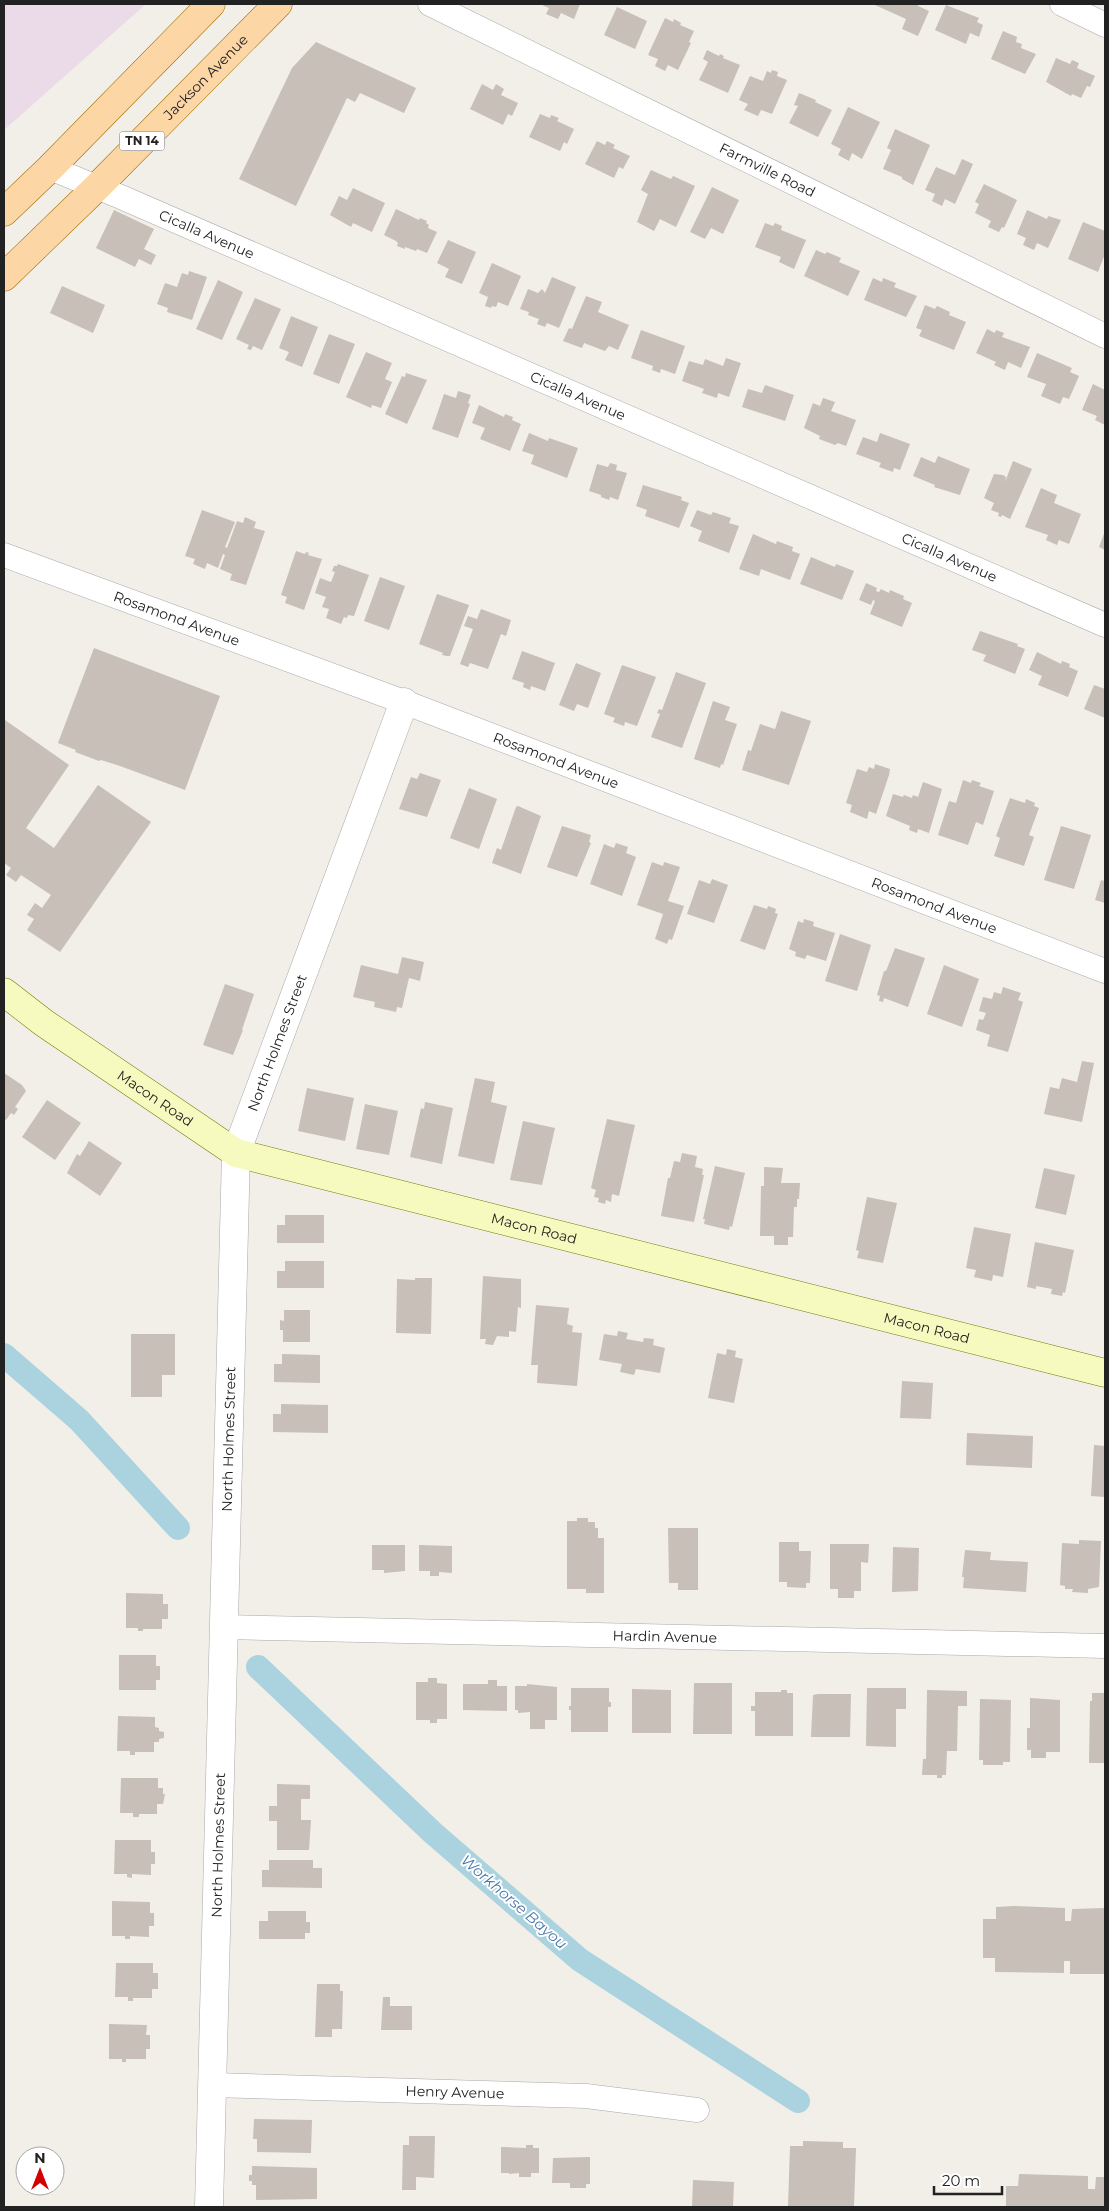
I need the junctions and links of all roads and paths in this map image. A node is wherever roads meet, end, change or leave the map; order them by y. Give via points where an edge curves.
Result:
1 (211, 4) edge
2 (278, 4) edge
3 (430, 4) edge
4 (1062, 4) edge
5 (1105, 25) edge
6 (50, 168) junction
7 (98, 186) junction
8 (4, 212) edge
9 (4, 277) edge
10 (1105, 336) edge
11 (4, 554) edge
12 (1105, 625) edge
13 (404, 702) junction
14 (1105, 971) edge
15 (4, 992) edge
16 (236, 1153) junction
17 (1105, 1373) edge
18 (224, 1627) junction
19 (1105, 1646) edge
20 (213, 2085) junction
21 (697, 2110) dead end
22 (209, 2207) edge

1 - 6 main road
2 - 7 main road, Jackson Avenue / TN 14
3 - 10 street, Farmville Road
4 - 5 street
6 - 7 street, Cicalla Avenue
6 - 8 main road
7 - 9 main road, Jackson Avenue / TN 14
7 - 12 street, Cicalla Avenue
11 - 13 street, Rosamond Avenue
13 - 14 street, Rosamond Avenue
13 - 16 street, North Holmes Street
15 - 16 main road, Macon Road via 44,1023
16 - 17 main road, Macon Road
16 - 18 street, North Holmes Street
18 - 19 street, Hardin Avenue
18 - 20 street, North Holmes Street
20 - 21 street, Henry Avenue via 567,2095 624,2099
20 - 22 street, North Holmes Street

